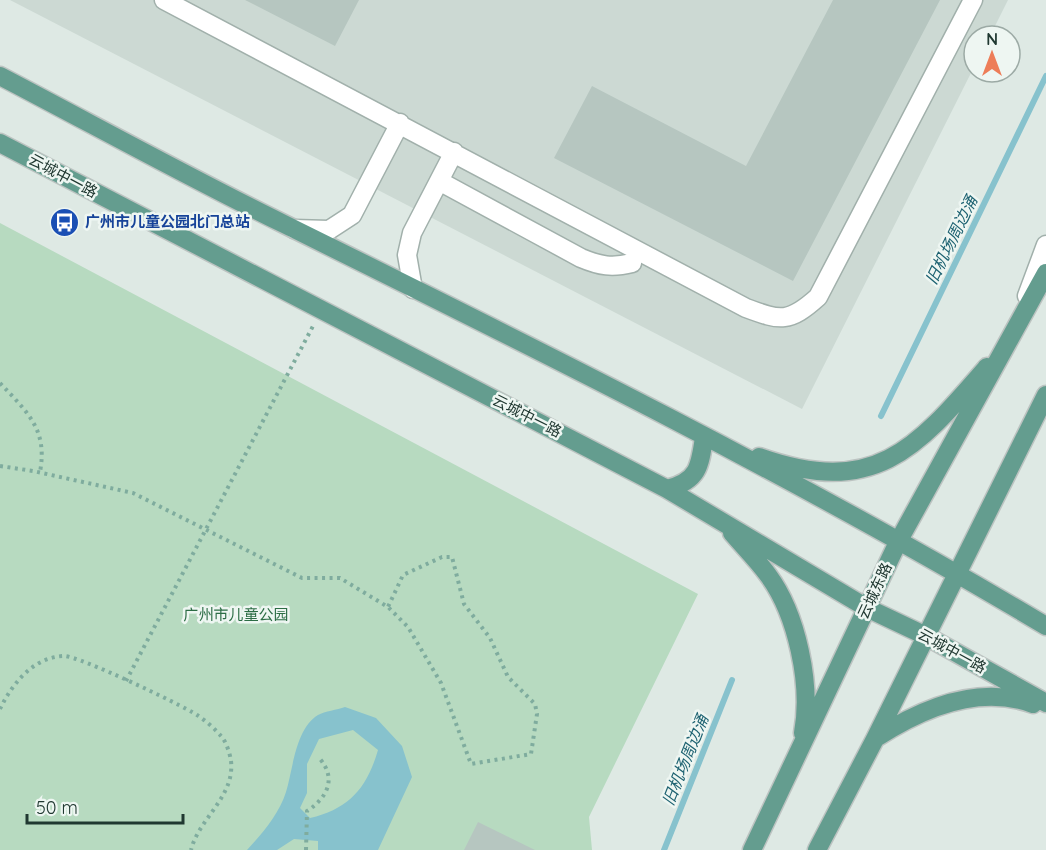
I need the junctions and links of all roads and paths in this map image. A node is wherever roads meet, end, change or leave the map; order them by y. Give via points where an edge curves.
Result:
1 (164, 0) edge
2 (973, 0) edge
3 (0, 76) edge
4 (400, 123) junction
5 (0, 143) edge
6 (454, 152) junction
7 (439, 181) junction
8 (294, 229) junction
9 (1046, 245) edge
10 (632, 263) dead end
11 (1046, 273) edge
12 (413, 289) junction
13 (322, 309) junction
14 (1011, 338) junction
15 (0, 383) edge
16 (1046, 395) edge
17 (704, 437) junction
18 (0, 466) edge
19 (40, 472) junction
20 (667, 489) junction
21 (723, 522) junction
22 (203, 531) junction
23 (898, 542) junction
24 (957, 573) junction
25 (388, 607) junction
26 (867, 608) junction
27 (1046, 626) edge
28 (926, 636) junction
29 (126, 681) junction
30 (1046, 703) edge
31 (0, 708) edge
32 (1046, 708) edge
33 (875, 740) junction
34 (799, 753) junction
35 (320, 759) dead end
36 (306, 849) edge
37 (191, 850) edge
38 (752, 850) edge
39 (817, 850) edge

1 - 4 street
2 - 6 street via 818,297 793,315 776,319 746,308
3 - 8 main road
4 - 6 street
4 - 8 street via 351,215 329,230
5 - 13 main road, 云城中一路
6 - 7 street
7 - 10 street via 599,266
7 - 12 street via 412,233 407,255
8 - 12 main road
9 - 14 street, 云城东路
11 - 14 main road, 云城东路
12 - 17 main road
13 - 20 main road, 云城中一路
13 - 22 path
14 - 17 main road via 922,438 869,467 840,472 780,465
14 - 23 main road, 云城东路
15 - 19 path via 34,422 43,442
16 - 24 main road
17 - 20 main road via 697,470 681,485
17 - 23 main road
18 - 19 path
19 - 22 path via 133,493
20 - 21 main road, 云城中一路
21 - 26 main road, 云城中一路
21 - 34 main road via 769,575 788,609 805,688 806,717
22 - 25 path via 302,578 340,578
22 - 29 path
23 - 24 main road
23 - 26 main road, 云城东路
24 - 27 main road
24 - 28 main road
25 - 25 path via 408,627 441,683 471,764 531,754 535,704 508,677 490,638 464,604 452,557 442,557 403,575
26 - 28 main road, 云城中一路
26 - 34 main road, 云城东路
28 - 30 main road, 云城中一路
28 - 33 main road
29 - 31 path via 64,656 25,672
29 - 37 path via 198,715 223,737 231,760 230,781 195,834
32 - 33 main road via 1015,697 970,697 921,713
33 - 39 main road
34 - 38 main road, 云城东路
35 - 36 path via 330,777 325,793 306,811

